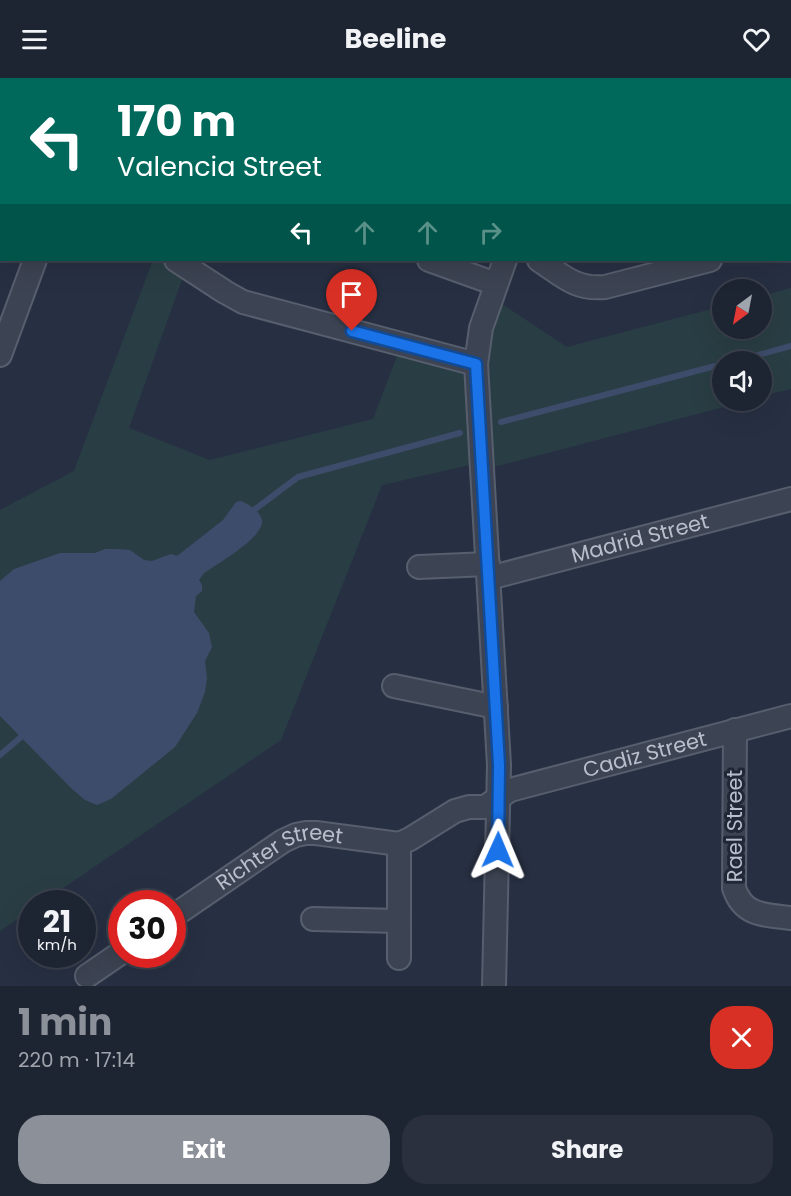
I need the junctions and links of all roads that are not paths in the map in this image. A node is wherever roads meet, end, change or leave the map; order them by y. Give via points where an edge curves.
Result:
1 (35, 261) edge
2 (178, 261) edge
3 (432, 261) edge
4 (505, 261) edge
5 (540, 261) edge
6 (706, 261) edge
7 (496, 284) junction
8 (0, 355) edge
9 (476, 364) junction
10 (791, 499) edge
11 (418, 567) dead end
12 (488, 571) junction
13 (393, 686) dead end
14 (496, 707) junction
15 (791, 716) edge
16 (735, 730) junction
17 (498, 797) junction
18 (399, 844) junction
19 (186, 907) edge
20 (791, 918) edge
21 (313, 919) dead end
22 (399, 921) junction
23 (399, 958) dead end
24 (108, 962) edge
25 (87, 976) dead end
26 (494, 986) edge

1 - 8 street
2 - 9 street via 243,302
3 - 7 street
4 - 7 street
5 - 6 street via 568,280 591,288
7 - 9 street via 481,328
9 - 12 street
10 - 12 street, Madrid Street
11 - 12 street, Madrid Street
12 - 14 street
13 - 14 street
14 - 17 street
15 - 16 street, Cadiz Street
16 - 17 street, Cadiz Street via 510,790
16 - 20 street, Rael Street via 734,888 740,902 753,912
17 - 18 street via 484,807 455,811
17 - 26 street
18 - 19 street, Richter Street via 306,832 270,849
18 - 22 street
21 - 22 street
22 - 23 street
24 - 25 street

